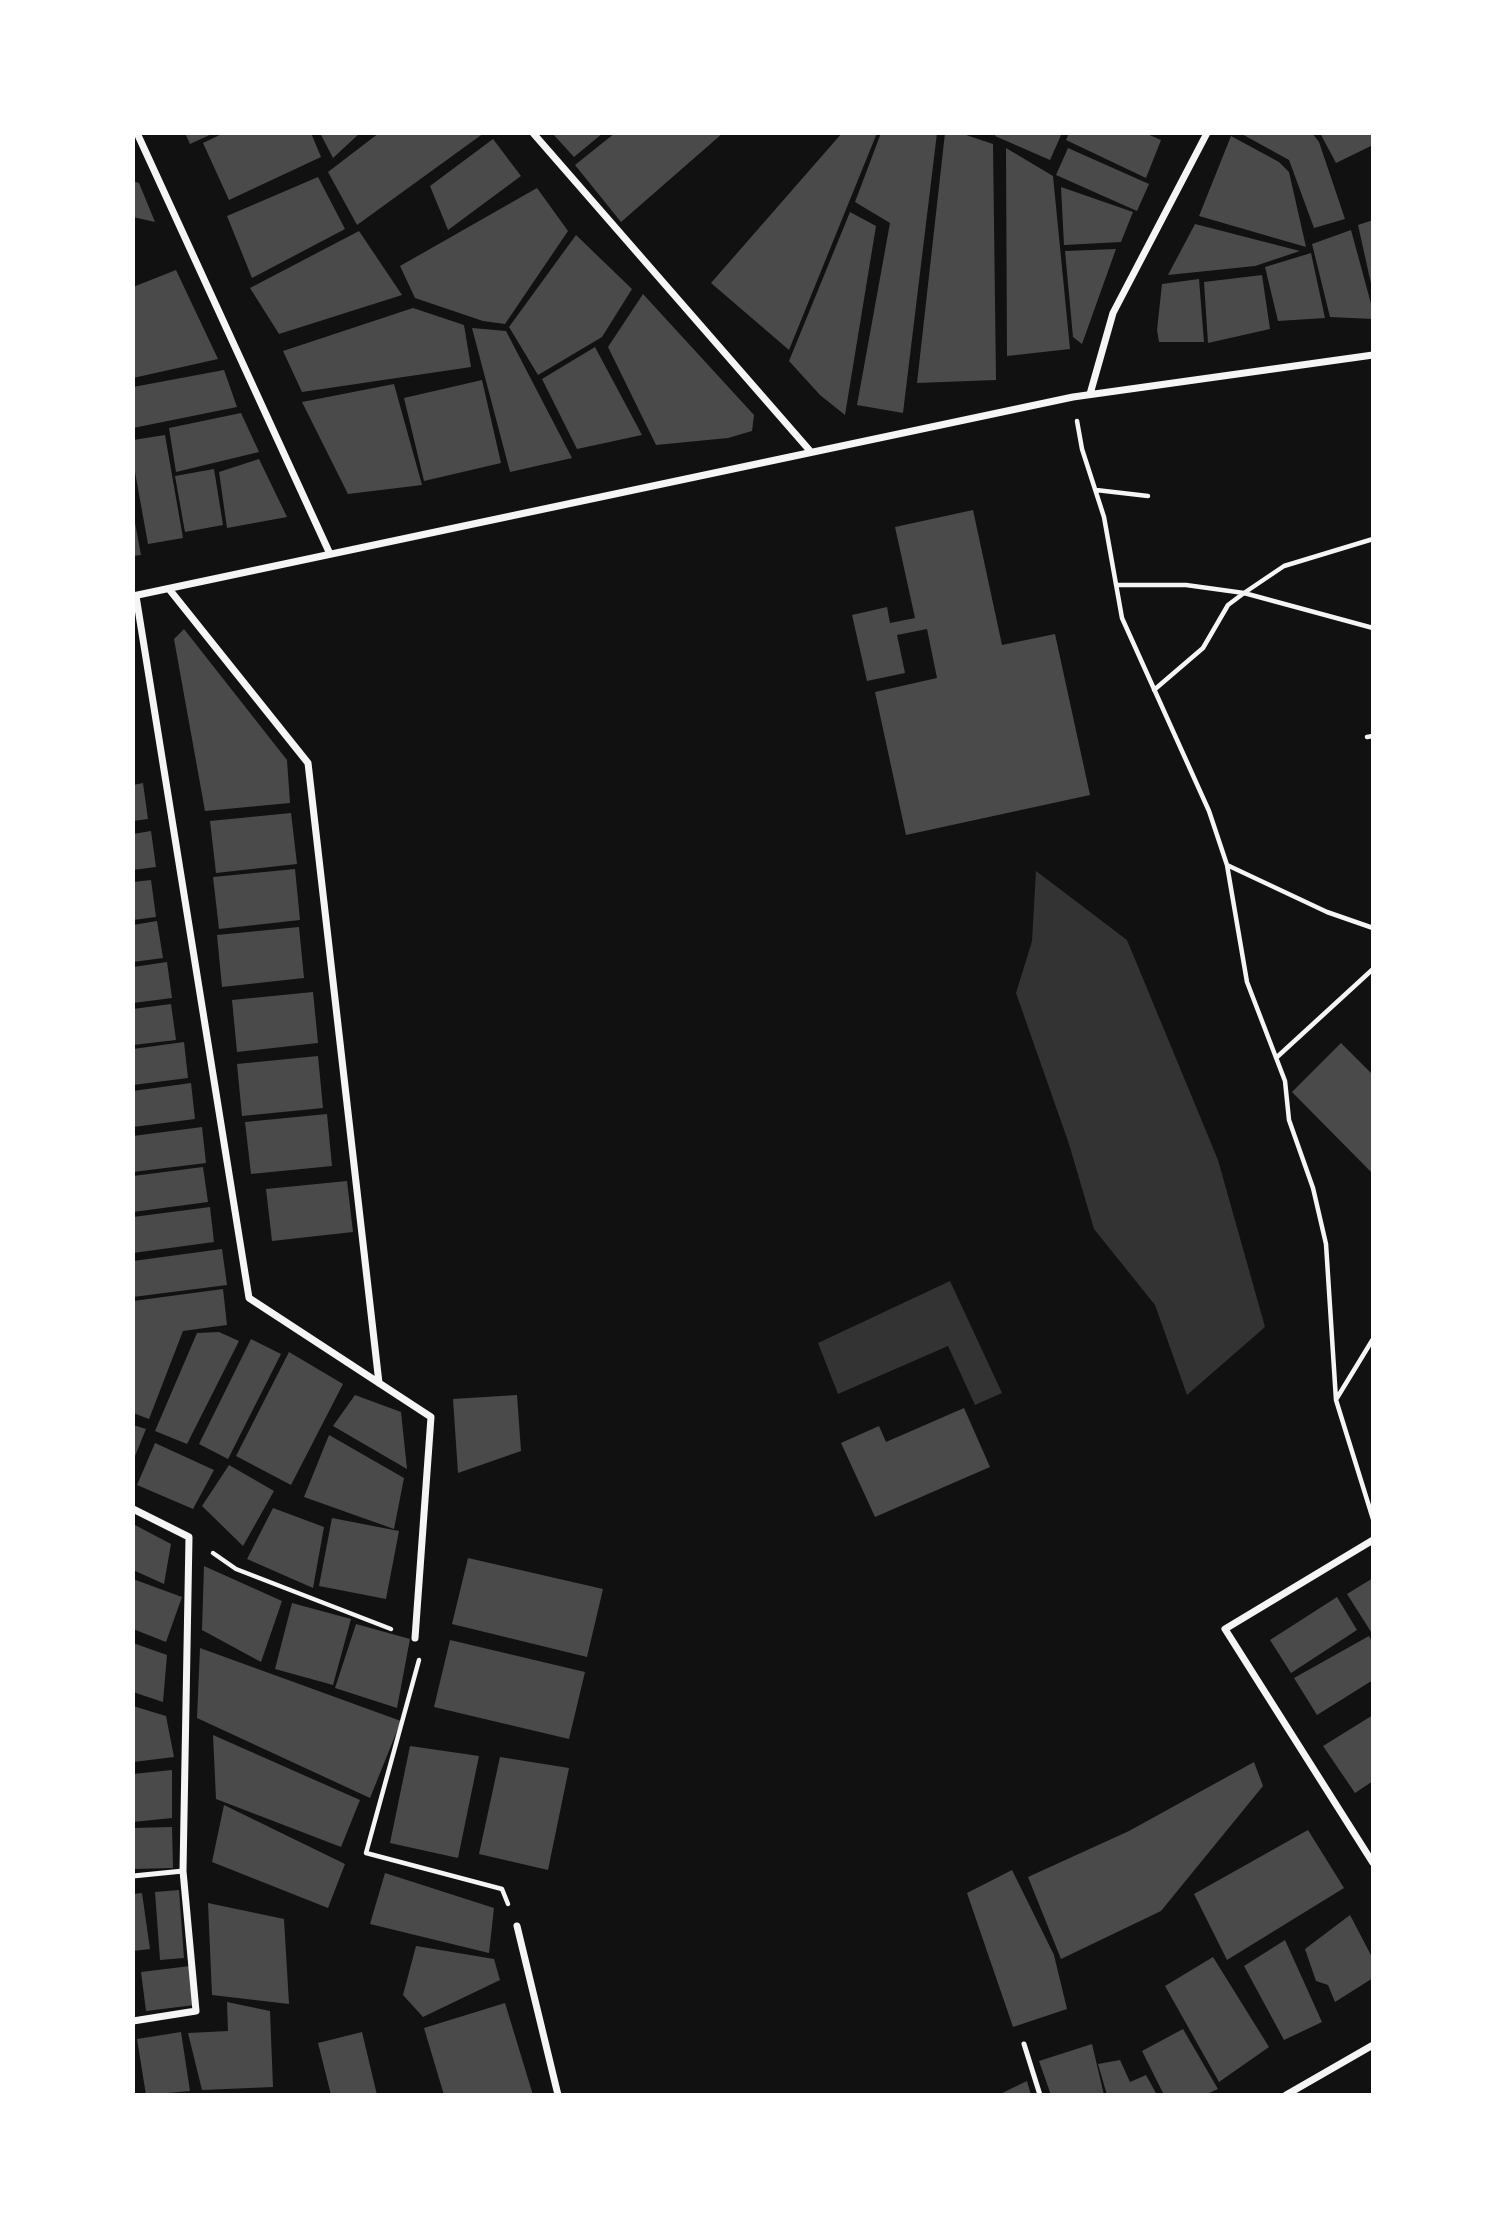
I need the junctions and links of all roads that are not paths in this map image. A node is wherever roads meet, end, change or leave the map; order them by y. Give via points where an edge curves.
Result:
1 (136, 133) edge
2 (533, 133) edge
3 (1207, 133) edge
4 (1373, 355) edge
5 (1090, 394) junction
6 (811, 452) junction
7 (330, 554) junction
8 (169, 589) junction
9 (135, 596) edge
10 (379, 1383) junction
11 (133, 1510) edge
12 (1373, 1540) edge
13 (415, 1638) road end
14 (1373, 1863) edge
15 (183, 1871) junction
16 (133, 1876) edge
17 (517, 1926) road end
18 (133, 2021) edge
19 (1024, 2043) dead end
20 (1373, 2045) edge
21 (558, 2095) edge
22 (1040, 2095) edge
23 (1286, 2095) edge

1 - 7 street
2 - 6 street
3 - 5 street via 1114,313
4 - 5 street
5 - 6 street
6 - 7 street
7 - 8 street
8 - 9 street
8 - 10 street via 308,763
9 - 10 street via 249,1298
10 - 13 street via 432,1417
11 - 15 street via 189,1537
12 - 14 street via 1225,1629
15 - 16 lane
15 - 18 street via 196,2011
17 - 21 street
19 - 22 lane
20 - 23 street

